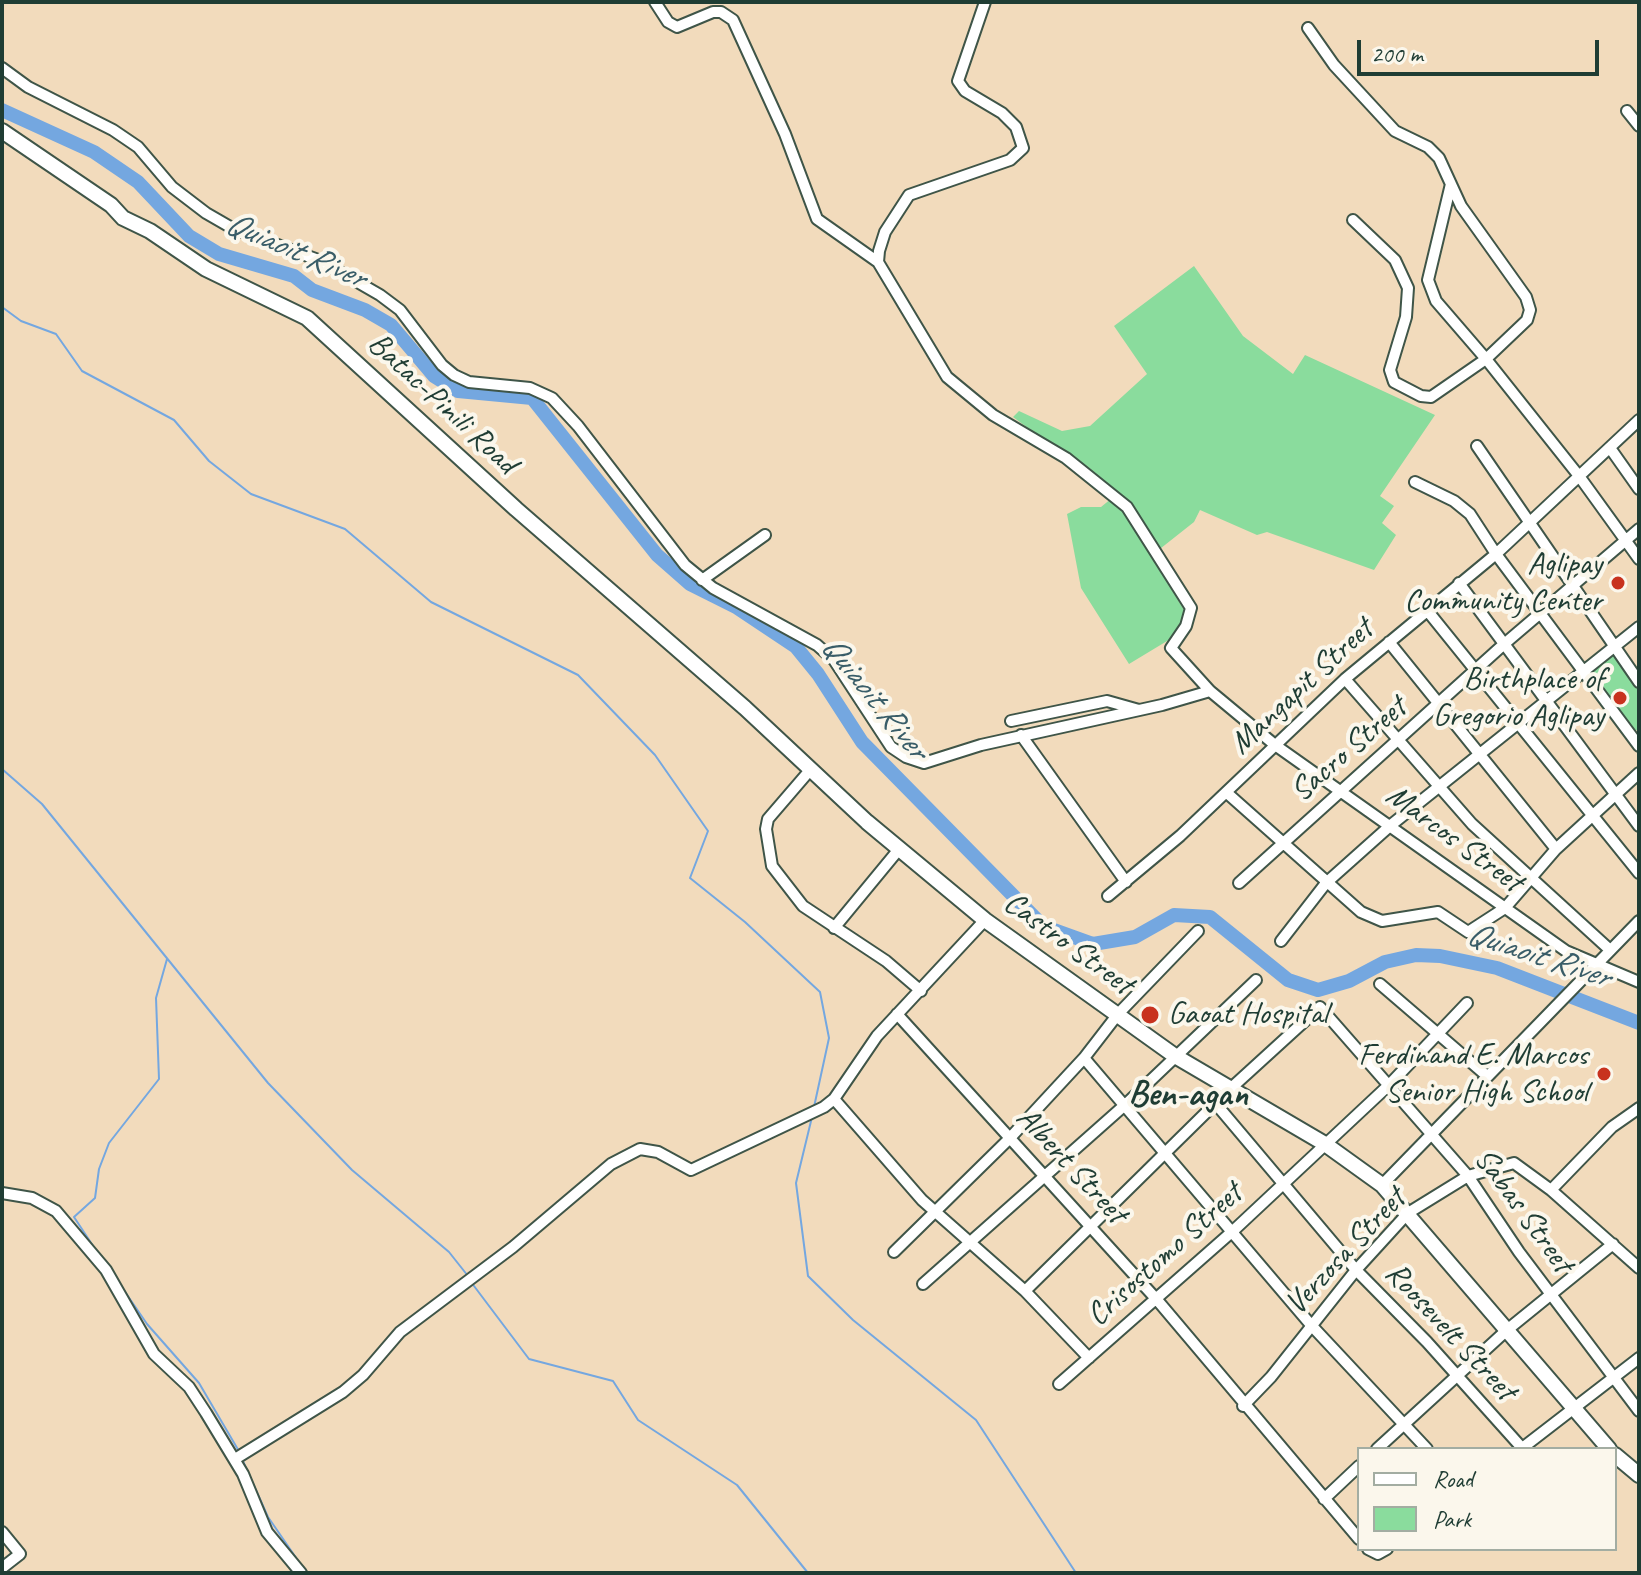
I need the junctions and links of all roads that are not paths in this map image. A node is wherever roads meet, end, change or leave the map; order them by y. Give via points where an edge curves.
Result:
1 (655, 2) edge
2 (985, 2) edge
3 (1308, 28) dead end
4 (2, 68) edge
5 (1627, 111) dead end
6 (1639, 126) edge
7 (2, 131) edge
8 (1451, 184) junction
9 (1353, 220) dead end
10 (878, 262) junction
11 (1486, 359) junction
12 (1639, 420) edge
13 (1477, 446) dead end
14 (1610, 448) junction
15 (1579, 476) junction
16 (1415, 482) dead end
17 (1639, 489) edge
18 (1530, 523) junction
19 (1639, 529) edge
20 (765, 535) dead end
21 (1625, 541) junction
22 (1496, 554) junction
23 (1639, 559) edge
24 (702, 580) junction
25 (1459, 583) junction
26 (1574, 584) junction
27 (1426, 609) junction
28 (1540, 613) junction
29 (1639, 627) edge
30 (1389, 642) junction
31 (1503, 645) junction
32 (1615, 646) junction
33 (1475, 670) junction
34 (1583, 671) junction
35 (1345, 679) junction
36 (1639, 682) edge
37 (1210, 691) junction
38 (1547, 699) junction
39 (1438, 707) junction
40 (1139, 710) junction
41 (1011, 721) dead end
42 (1517, 723) junction
43 (1021, 735) junction
44 (1397, 740) junction
45 (1275, 745) junction
46 (1639, 746) edge
47 (1477, 755) junction
48 (811, 769) junction
49 (1639, 773) edge
50 (1436, 787) junction
51 (1342, 790) junction
52 (1227, 793) junction
53 (1616, 794) junction
54 (1592, 817) junction
55 (1391, 825) junction
56 (1639, 826) edge
57 (1283, 843) junction
58 (900, 848) junction
59 (1556, 849) junction
60 (1639, 873) edge
61 (1528, 878) junction
62 (1126, 882) junction
63 (1239, 883) dead end
64 (1326, 883) junction
65 (1108, 896) dead end
66 (1505, 908) junction
67 (985, 920) junction
68 (1639, 921) edge
69 (834, 928) junction
70 (1198, 931) dead end
71 (1281, 941) dead end
72 (1609, 949) junction
73 (1595, 962) junction
74 (1256, 980) dead end
75 (1639, 982) edge
76 (1380, 984) dead end
77 (921, 991) junction
78 (1467, 1003) dead end
79 (897, 1014) junction
80 (1118, 1014) junction
81 (1441, 1033) junction
82 (1175, 1056) junction
83 (1084, 1058) junction
84 (1487, 1076) junction
85 (1390, 1084) junction
86 (1229, 1090) junction
87 (834, 1099) junction
88 (1126, 1104) junction
89 (1216, 1104) junction
90 (1639, 1108) edge
91 (1432, 1132) junction
92 (1009, 1139) junction
93 (1325, 1144) junction
94 (1167, 1154) junction
95 (1468, 1176) junction
96 (1042, 1177) junction
97 (1282, 1182) junction
98 (1382, 1185) junction
99 (1551, 1190) junction
100 (2, 1193) edge
101 (937, 1213) junction
102 (1408, 1213) junction
103 (1092, 1227) junction
104 (1234, 1230) junction
105 (971, 1242) junction
106 (1613, 1244) junction
107 (894, 1252) dead end
108 (1637, 1264) edge
109 (1356, 1270) junction
110 (923, 1284) dead end
111 (1025, 1291) junction
112 (1551, 1293) junction
113 (1158, 1301) junction
114 (1311, 1325) junction
115 (1507, 1330) junction
116 (1089, 1358) junction
117 (1639, 1358) edge
118 (1458, 1376) junction
119 (1613, 1378) junction
120 (1059, 1384) dead end
121 (1243, 1406) junction
122 (1574, 1408) junction
123 (1639, 1411) edge
124 (1403, 1425) junction
125 (1379, 1447) edge
126 (1425, 1447) edge
127 (1521, 1447) edge
128 (1523, 1447) edge
129 (1607, 1447) edge
130 (239, 1457) junction
131 (1617, 1457) edge
132 (1357, 1468) edge
133 (1639, 1475) edge
134 (1324, 1499) junction
135 (2, 1532) edge
136 (1357, 1537) edge
137 (2, 1568) edge
138 (301, 1573) edge

1 - 10 street via 677,27 713,12 733,20 817,219
2 - 10 street via 958,81 1016,127 1023,148 1010,160 909,195 885,232
3 - 8 street via 1334,65 1395,131 1439,158
4 - 24 street via 138,147 172,187 219,221 321,261 380,295 400,310 454,375 469,382 530,388 552,398
5 - 6 street
7 - 48 main road, Batac-Pinili Road via 123,218 206,269 295,308
8 - 11 street via 1428,280 1436,301
8 - 11 street via 1486,245 1530,305 1527,320
9 - 11 street via 1395,260 1408,288 1406,317 1390,370 1394,382 1431,397
10 - 37 street, Marcos Street via 958,388 1066,458 1127,507 1191,608 1171,648
11 - 15 street
12 - 14 street, Mangapit Street
13 - 18 street
14 - 15 street, Mangapit Street
14 - 17 street
15 - 18 street, Mangapit Street
15 - 21 street
16 - 22 street via 1463,506
18 - 22 street, Mangapit Street
18 - 26 street
19 - 21 street, Sacro Street
20 - 24 street
21 - 23 street
21 - 26 street, Sacro Street
22 - 25 street, Mangapit Street
22 - 28 street
24 - 43 street via 817,645 834,660 891,747 906,757 924,763
25 - 27 street, Mangapit Street
25 - 31 street
26 - 28 street, Sacro Street
26 - 32 street
27 - 30 street, Mangapit Street
27 - 33 street
28 - 31 street, Sacro Street
28 - 34 street
29 - 32 street
30 - 35 street, Mangapit Street
30 - 39 street
31 - 33 street, Sacro Street
31 - 38 street
32 - 34 street
32 - 36 street
33 - 39 street, Sacro Street
33 - 42 street
34 - 38 street
34 - 46 street
35 - 44 street
35 - 45 street, Mangapit Street
37 - 40 street
37 - 45 street, Marcos Street
38 - 42 street
38 - 53 street
39 - 44 street, Sacro Street
39 - 47 street
40 - 41 street via 1107,701
40 - 43 street
42 - 47 street
42 - 54 street
43 - 62 street
44 - 50 street
44 - 51 street, Sacro Street
45 - 51 street, Marcos Street
45 - 52 street, Mangapit Street
47 - 50 street
47 - 59 street
48 - 58 main road, Castro Street
48 - 69 street via 768,819 768,854 794,896
49 - 53 street
50 - 55 street
50 - 61 street
51 - 55 street, Marcos Street
51 - 57 street, Sacro Street
52 - 57 street
52 - 62 street, Mangapit Street
53 - 54 street
53 - 56 street
54 - 59 street
54 - 60 street
55 - 64 street
55 - 66 street, Marcos Street
57 - 63 street, Sacro Street
57 - 64 street
58 - 67 main road, Castro Street
58 - 69 street
59 - 61 street
61 - 66 street
61 - 72 street
62 - 65 street, Mangapit Street
64 - 66 street via 1348,904 1382,921 1438,912 1471,932
64 - 71 street
66 - 73 street, Marcos Street via 1566,951
67 - 77 street
67 - 80 main road, Castro Street
68 - 72 street
69 - 77 street
70 - 80 street
72 - 73 street
73 - 75 street, Marcos Street
73 - 84 street
74 - 82 street
76 - 81 street
77 - 79 street
78 - 81 street, Crisostomo Street
79 - 87 street
79 - 92 street, Albert Street
80 - 82 main road, Castro Street
80 - 83 street
81 - 84 street
81 - 85 street, Crisostomo Street
82 - 86 main road, Castro Street
82 - 88 street
83 - 88 street
83 - 92 street
84 - 91 street
85 - 86 street, Sabas Street via 1320,1007
85 - 91 street, Sabas Street
85 - 93 street, Crisostomo Street
86 - 89 street
86 - 93 main road, Castro Street
87 - 101 street, Crisostomo Street
87 - 130 street via 691,1170 658,1152 629,1153 400,1332 343,1392
88 - 94 street
88 - 96 street
89 - 94 street
89 - 97 street, Roosevelt Street
90 - 99 street via 1612,1127
91 - 95 street, Sabas Street
91 - 98 street
92 - 96 street, Albert Street
92 - 101 street
93 - 97 street, Crisostomo Street
93 - 98 main road, Castro Street
94 - 103 street
94 - 104 street
95 - 99 street, Verzosa Street via 1514,1163
95 - 102 street, Verzosa Street
95 - 112 street, Sabas Street
96 - 103 street, Albert Street
96 - 105 street
97 - 104 street, Crisostomo Street
97 - 109 street, Roosevelt Street
98 - 102 main road, Castro Street
99 - 106 street
100 - 130 street via 32,1198 64,1219 106,1270 154,1354 189,1387
101 - 105 street, Crisostomo Street
101 - 107 street
102 - 109 street, Verzosa Street
102 - 115 main road, Castro Street
103 - 111 street
103 - 113 street, Albert Street
104 - 113 street, Crisostomo Street
104 - 114 street
105 - 110 street
105 - 111 street, Crisostomo Street
106 - 108 street
106 - 112 street
109 - 114 street, Verzosa Street
109 - 118 street, Roosevelt Street
111 - 116 street, Crisostomo Street
112 - 115 street
112 - 119 street, Sabas Street
113 - 116 street, Crisostomo Street
113 - 121 street, Albert Street
114 - 121 street, Verzosa Street
114 - 124 street
115 - 118 street
115 - 122 main road, Castro Street
116 - 120 street
117 - 119 street
118 - 124 street
118 - 127 street, Roosevelt Street
119 - 122 street
119 - 123 street, Sabas Street
121 - 134 street, Albert Street
122 - 128 street
122 - 129 main road, Castro Street
124 - 125 street
124 - 126 street
130 - 138 street via 267,1532
131 - 133 main road
132 - 134 street
134 - 136 street, Albert Street
135 - 137 street via 20,1554

